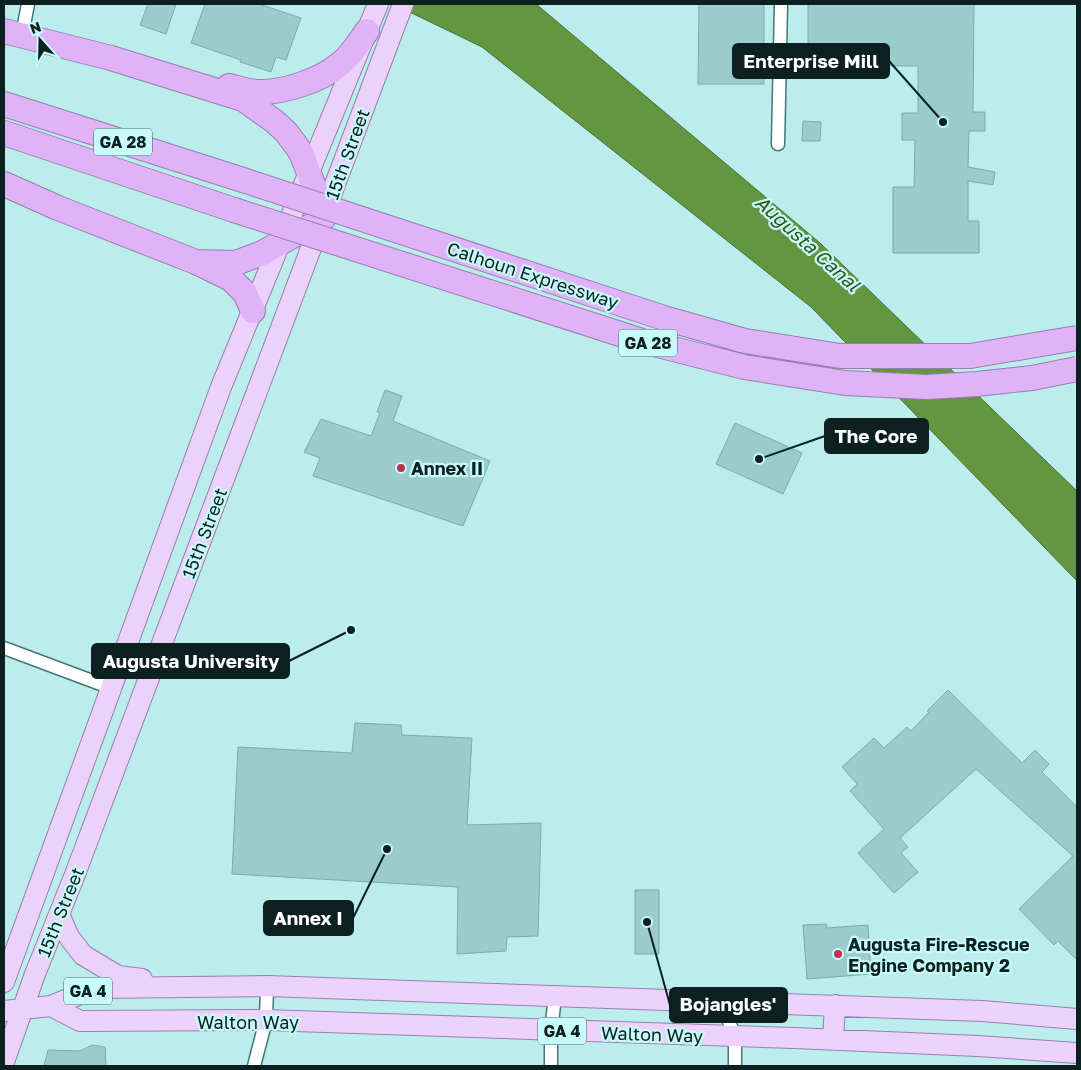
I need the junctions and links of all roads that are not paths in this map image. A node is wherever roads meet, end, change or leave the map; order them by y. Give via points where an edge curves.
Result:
1 (28, 4) edge
2 (378, 4) edge
3 (780, 4) edge
4 (402, 6) edge
5 (367, 31) junction
6 (13, 33) edge
7 (198, 84) junction
8 (4, 104) edge
9 (4, 133) edge
10 (778, 144) dead end
11 (309, 175) junction
12 (4, 184) edge
13 (323, 219) junction
14 (281, 243) junction
15 (196, 262) junction
16 (253, 311) junction
17 (1077, 338) edge
18 (1077, 369) edge
19 (4, 648) edge
20 (111, 688) junction
21 (59, 914) junction
22 (10, 945) edge
23 (4, 982) edge
24 (267, 986) junction
25 (196, 987) junction
26 (555, 997) junction
27 (721, 1001) junction
28 (835, 1005) junction
29 (51, 1006) junction
30 (13, 1010) edge
31 (1077, 1019) edge
32 (266, 1020) junction
33 (551, 1031) junction
34 (735, 1037) junction
35 (834, 1040) junction
36 (1077, 1053) edge
37 (4, 1062) edge
38 (254, 1066) edge
39 (551, 1066) edge
40 (735, 1066) edge

1 - 6 street
2 - 5 main road, 15th Street
3 - 10 street
4 - 13 main road, 15th Street
5 - 7 highway via 342,63 321,77 302,84 255,92 222,84
5 - 11 main road, 15th Street
6 - 7 highway
7 - 11 highway via 243,99 274,121 302,155
8 - 17 highway, Calhoun Expressway / GA 28, bridge via 664,318 745,341 840,356 970,356
9 - 18 highway, Calhoun Expressway / GA 28, bridge via 642,341 744,367 845,383 926,386 1014,380
11 - 13 highway
11 - 14 main road, 15th Street
12 - 15 highway
13 - 14 highway
13 - 21 main road, 15th Street
14 - 15 highway via 236,263
14 - 16 main road, 15th Street
15 - 16 highway via 231,278 246,293
16 - 20 main road, 15th Street via 221,387
19 - 20 street
20 - 22 main road, 15th Street
21 - 25 main road via 69,937 83,955 118,976
21 - 30 main road, 15th Street via 35,974
22 - 23 main road, 15th Street
24 - 25 main road, Walton Way / GA 4
24 - 26 main road, Walton Way / GA 4
24 - 32 street
25 - 29 main road, Walton Way / GA 4 via 95,988
26 - 27 main road, Walton Way / GA 4
26 - 33 street
27 - 28 main road, Walton Way / GA 4
27 - 34 street
28 - 31 main road, Walton Way / GA 4
28 - 35 main road
29 - 30 main road, Walton Way / GA 4
29 - 32 main road, Walton Way / GA 4 via 80,1021
30 - 37 main road, 15th Street
32 - 33 main road, Walton Way / GA 4
32 - 38 street
33 - 34 main road, Walton Way / GA 4
33 - 39 street
34 - 35 main road, Walton Way / GA 4
34 - 40 street
35 - 36 main road, Walton Way / GA 4

